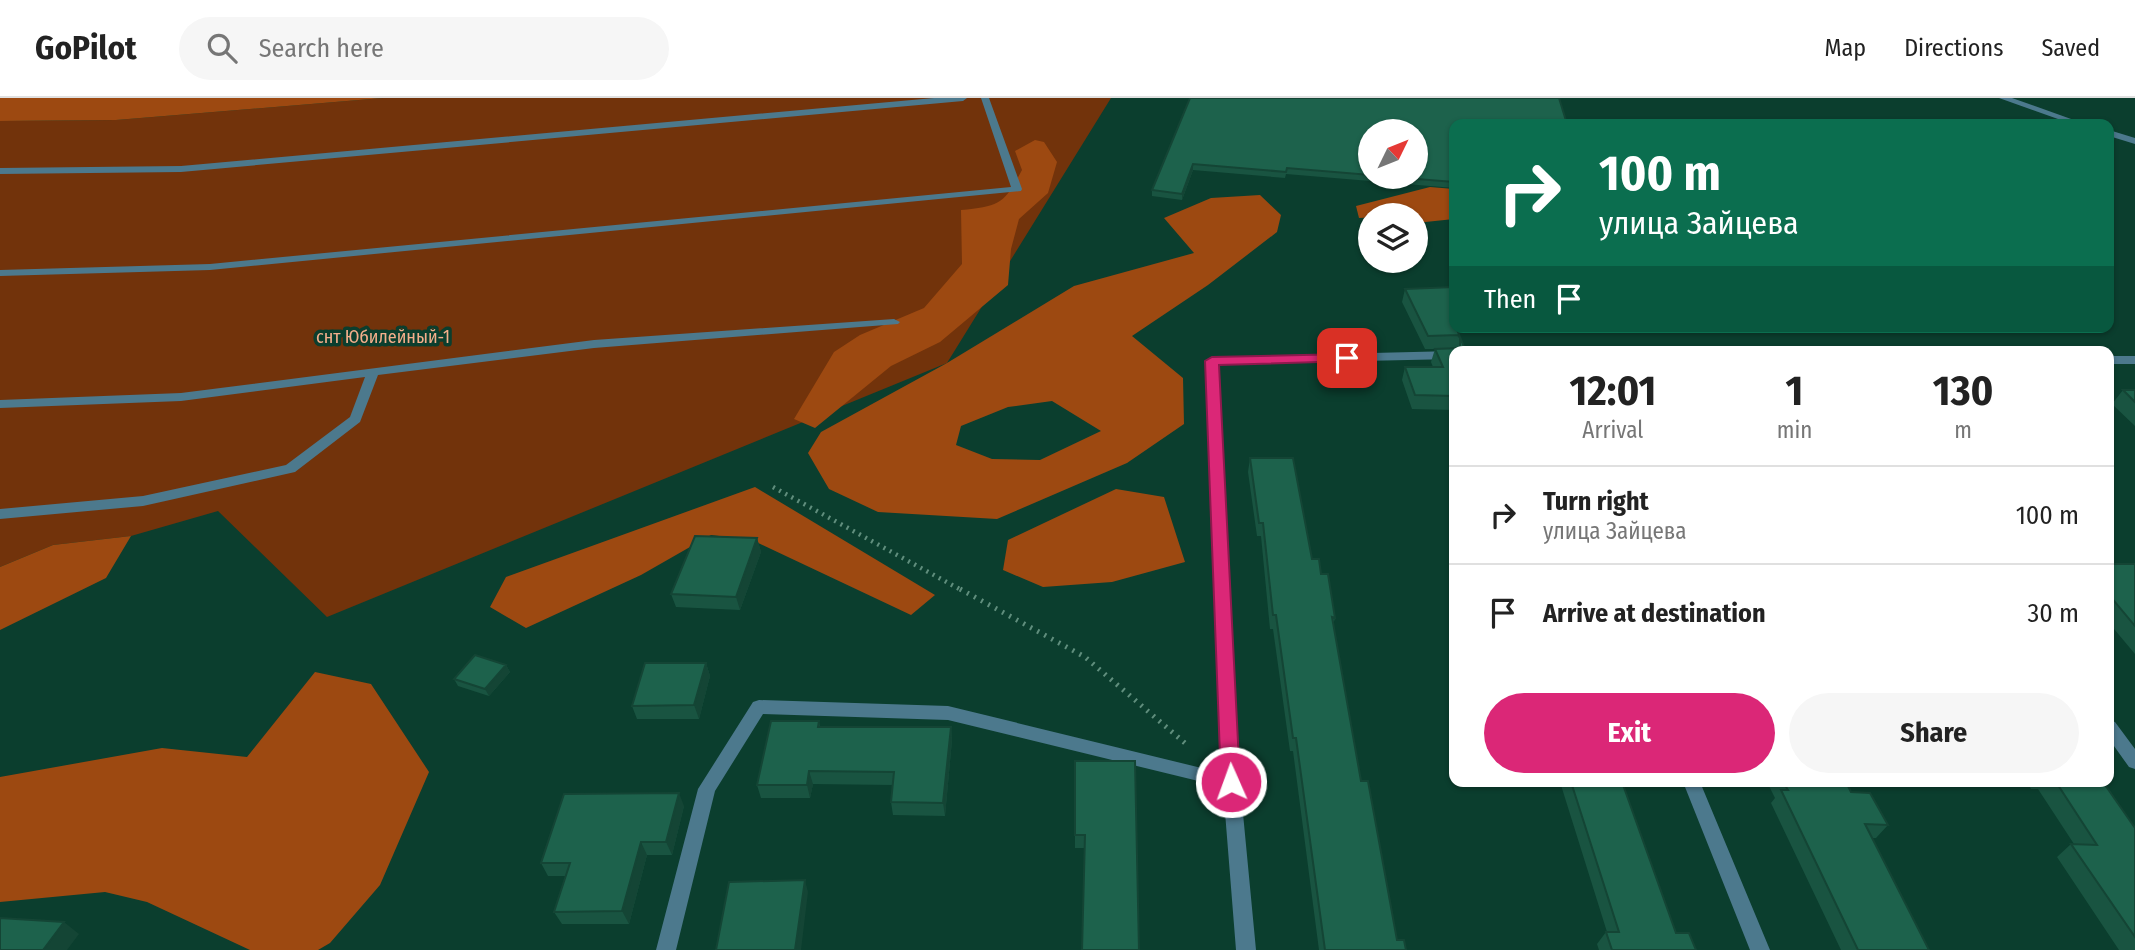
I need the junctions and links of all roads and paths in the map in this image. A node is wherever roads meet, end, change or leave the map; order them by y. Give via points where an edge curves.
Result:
1 (963, 98) edge
2 (985, 98) edge
3 (2003, 98) edge
4 (2065, 119) edge
5 (2114, 135) edge
6 (2135, 141) edge
7 (0, 171) edge
8 (0, 273) edge
9 (894, 322) dead end
10 (1449, 355) edge
11 (2114, 360) edge
12 (2135, 360) edge
13 (372, 374) junction
14 (0, 404) edge
15 (773, 487) dead end
16 (0, 514) edge
17 (2114, 734) edge
18 (1189, 746) dead end
19 (2135, 762) edge
20 (1231, 782) junction
21 (1693, 787) edge
22 (666, 950) edge
23 (1246, 950) edge
24 (1760, 950) edge

1 - 7 street via 180,169
2 - 8 street via 1017,189 210,267
3 - 4 street
5 - 6 street
9 - 13 street via 594,344
10 - 20 street via 1212,361
11 - 12 street
13 - 14 street via 181,397
13 - 16 street via 356,419 290,469 143,501
15 - 18 path via 1085,657
17 - 19 street
20 - 22 street via 948,713 759,707 707,789
20 - 23 street
21 - 24 street

